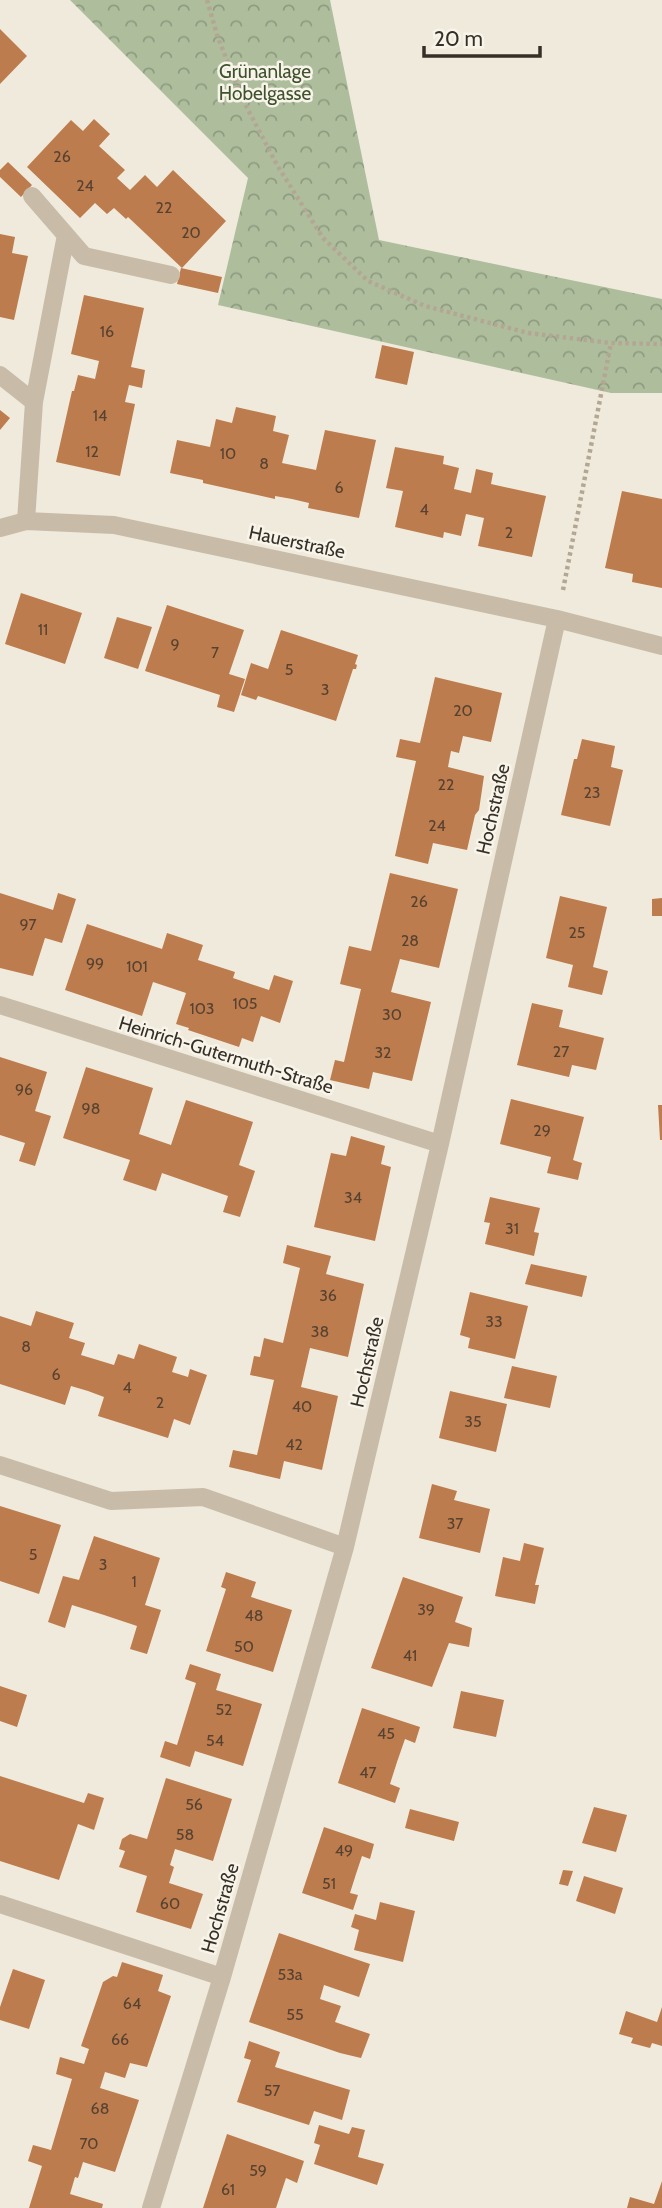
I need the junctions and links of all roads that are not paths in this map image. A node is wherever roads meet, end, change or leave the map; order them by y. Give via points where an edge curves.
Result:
1 (32, 196) dead end
2 (66, 235) junction
3 (171, 275) dead end
4 (0, 375) edge
5 (34, 402) junction
6 (26, 521) junction
7 (0, 528) edge
8 (557, 619) junction
9 (662, 646) edge
10 (0, 1005) edge
11 (440, 1144) junction
12 (0, 1465) edge
13 (345, 1547) junction
14 (0, 1904) edge
15 (222, 1978) junction
16 (151, 2208) edge

1 - 2 street
2 - 3 street via 84,256
2 - 5 street
4 - 5 street
5 - 6 street
6 - 7 street, Hauerstraße
6 - 8 street, Hauerstraße via 114,525
8 - 9 street
8 - 11 street, Hochstraße
10 - 11 street, Heinrich-Gutermuth-Straße
11 - 13 street, Hochstraße
12 - 13 street via 111,1501 203,1497
13 - 15 street, Hochstraße
14 - 15 street
15 - 16 street, Hochstraße

